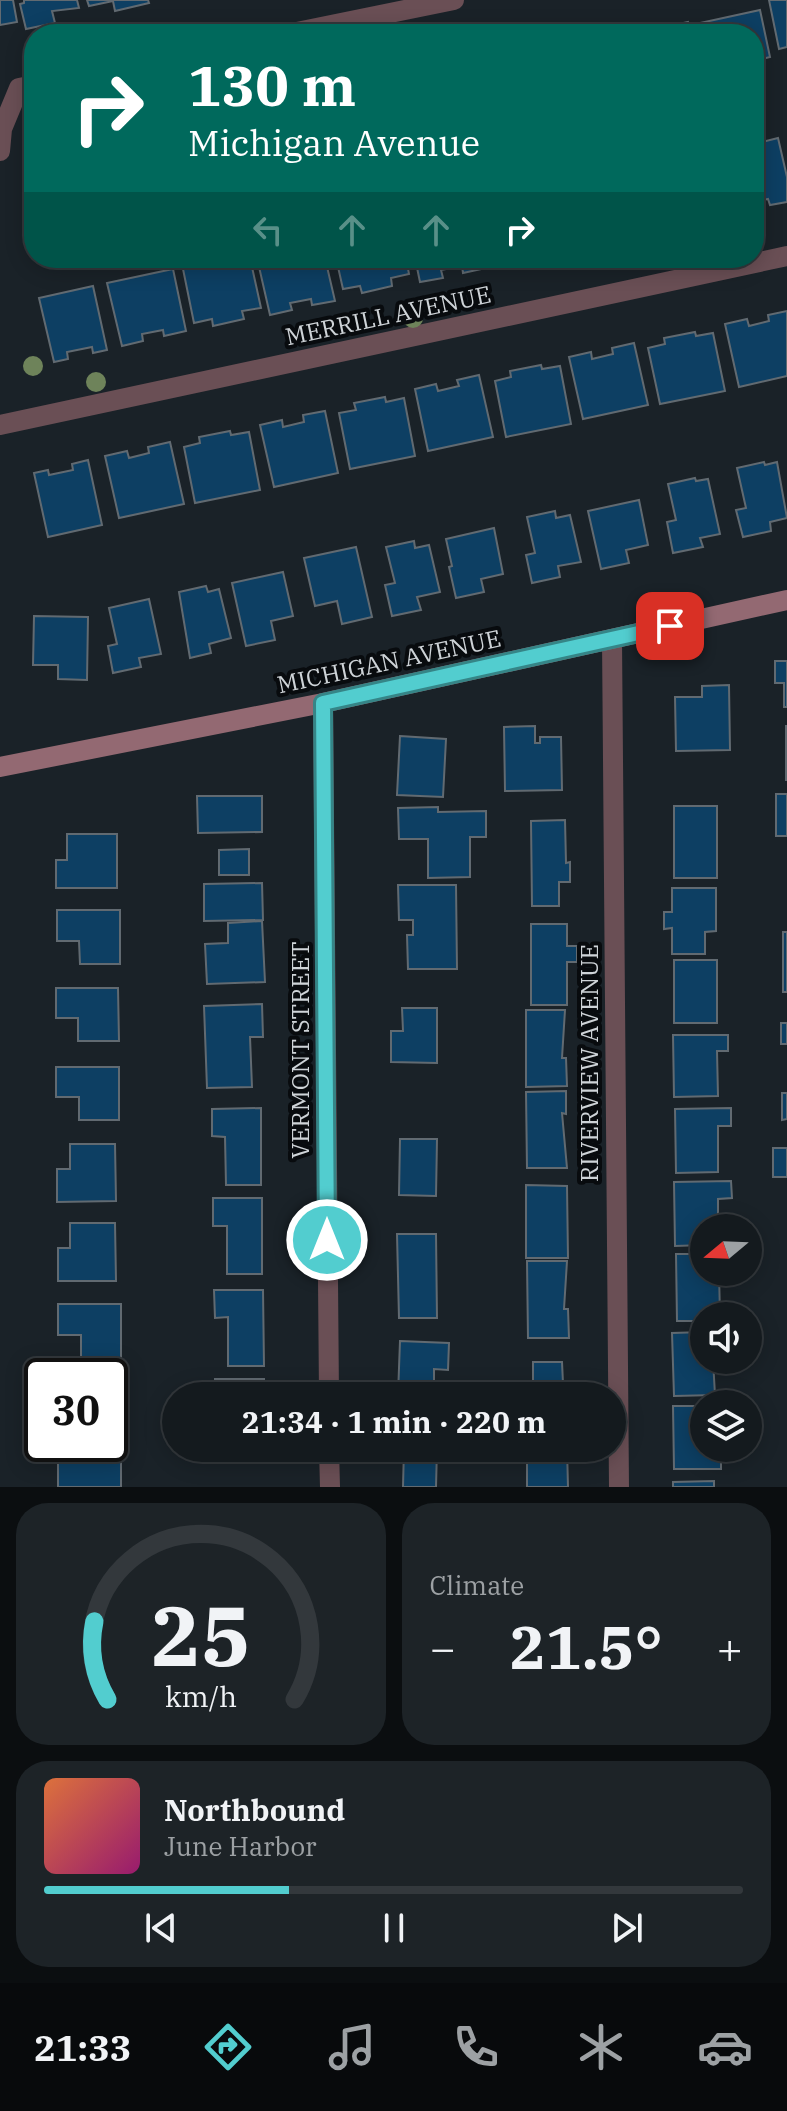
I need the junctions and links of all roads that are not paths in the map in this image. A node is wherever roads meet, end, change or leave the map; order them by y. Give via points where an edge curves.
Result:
1 (454, 0) edge
2 (336, 24) edge
3 (24, 90) edge
4 (0, 151) edge
5 (787, 256) edge
6 (764, 261) edge
7 (731, 268) edge
8 (0, 425) edge
9 (787, 600) edge
10 (612, 639) junction
11 (323, 703) junction
12 (0, 767) edge
13 (329, 1382) edge
14 (329, 1462) edge
15 (330, 1487) edge
16 (619, 1487) edge

1 - 2 street
3 - 4 street via 2,129
5 - 6 street, MERRILL AVENUE
7 - 8 street, MERRILL AVENUE
9 - 10 street, MICHIGAN AVENUE
10 - 11 street, MICHIGAN AVENUE
10 - 16 street, RIVERVIEW AVENUE
11 - 12 street, MICHIGAN AVENUE
11 - 13 street, VERMONT STREET
14 - 15 street

